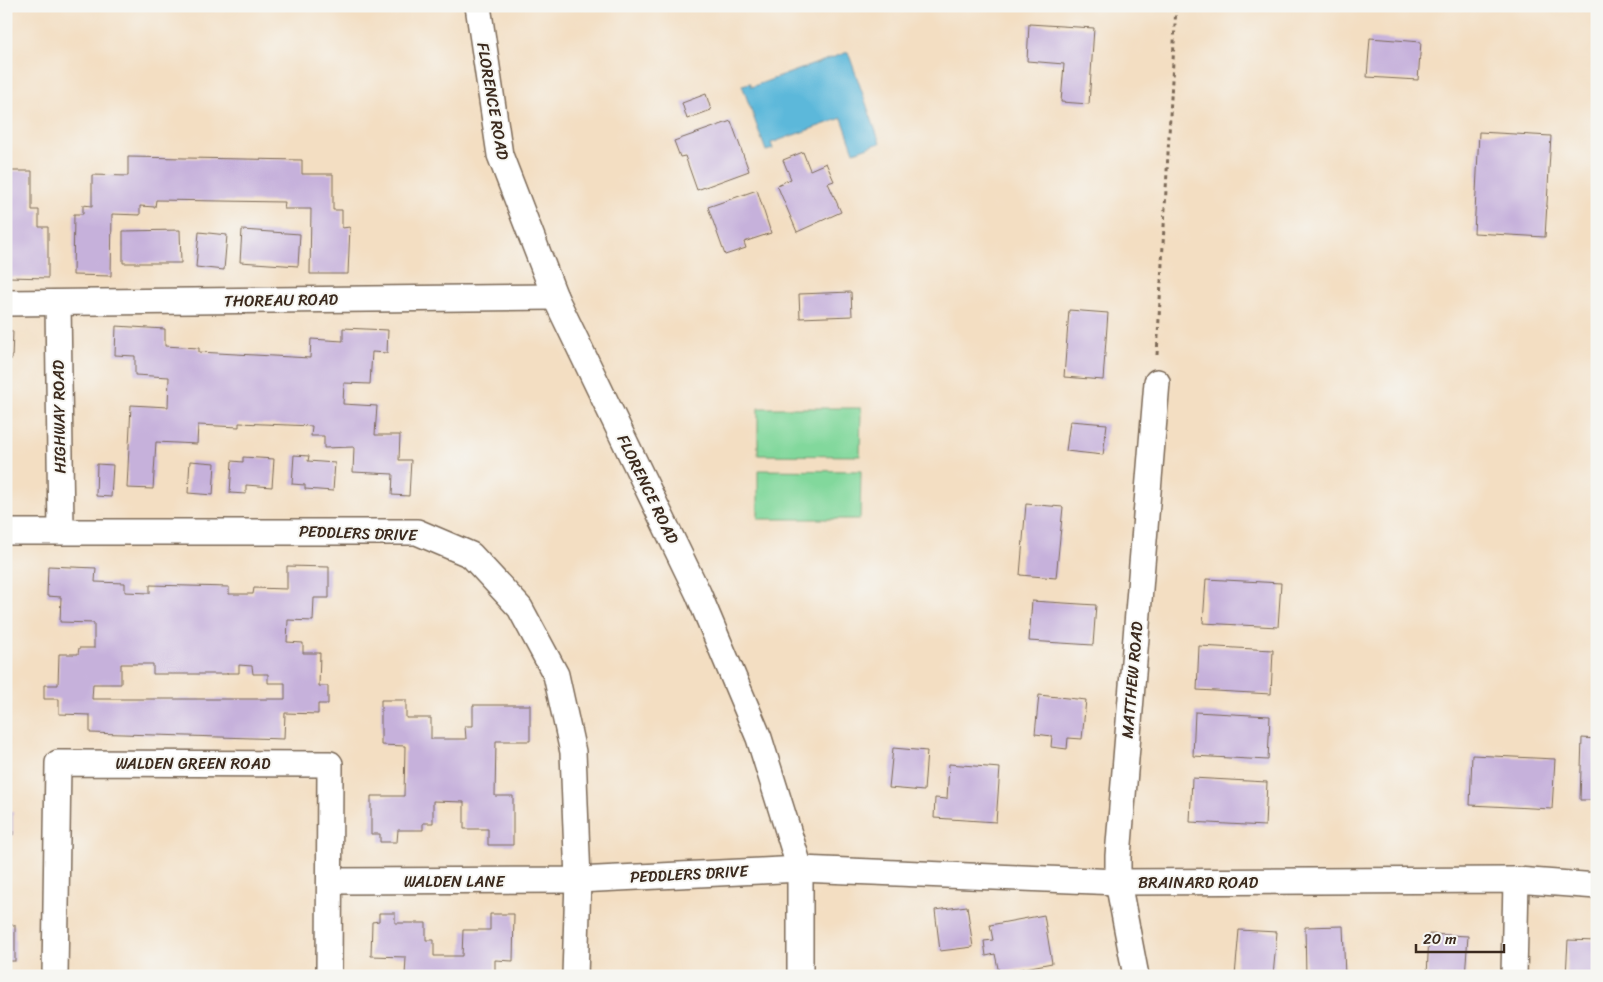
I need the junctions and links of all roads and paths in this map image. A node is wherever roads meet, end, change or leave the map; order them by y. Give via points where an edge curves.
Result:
1 (478, 6) edge
2 (1176, 6) edge
3 (555, 296) junction
4 (6, 303) edge
5 (58, 303) junction
6 (1157, 382) joint
7 (61, 531) junction
8 (6, 532) edge
9 (800, 869) junction
10 (578, 880) junction
11 (1516, 880) junction
12 (330, 881) junction
13 (1118, 882) junction
14 (1597, 886) edge
15 (55, 976) edge
16 (329, 976) edge
17 (575, 976) edge
18 (800, 976) edge
19 (1136, 976) edge
20 (1514, 976) edge

1 - 3 street, FLORENCE ROAD via 500,155
2 - 6 path
3 - 5 street, THOREAU ROAD
3 - 9 street, FLORENCE ROAD via 698,593 759,738
4 - 5 street, THOREAU ROAD
5 - 7 street, HIGHWAY ROAD
6 - 13 street, MATTHEW ROAD via 1121,807
7 - 8 street, PEDDLERS DRIVE
7 - 10 street, PEDDLERS DRIVE via 417,532 471,555 520,608 556,675 573,752
9 - 10 street, PEDDLERS DRIVE
9 - 13 street, BRAINARD ROAD
9 - 18 street, FLORENCE ROAD
10 - 12 street, WALDEN LANE
10 - 17 street, PEDDLERS DRIVE
11 - 13 street, BRAINARD ROAD
11 - 14 street, BRAINARD ROAD
11 - 20 street
12 - 15 street, WALDEN GREEN ROAD via 330,764 58,763
12 - 16 street, WALDEN GREEN ROAD
13 - 19 street, MATTHEW ROAD

